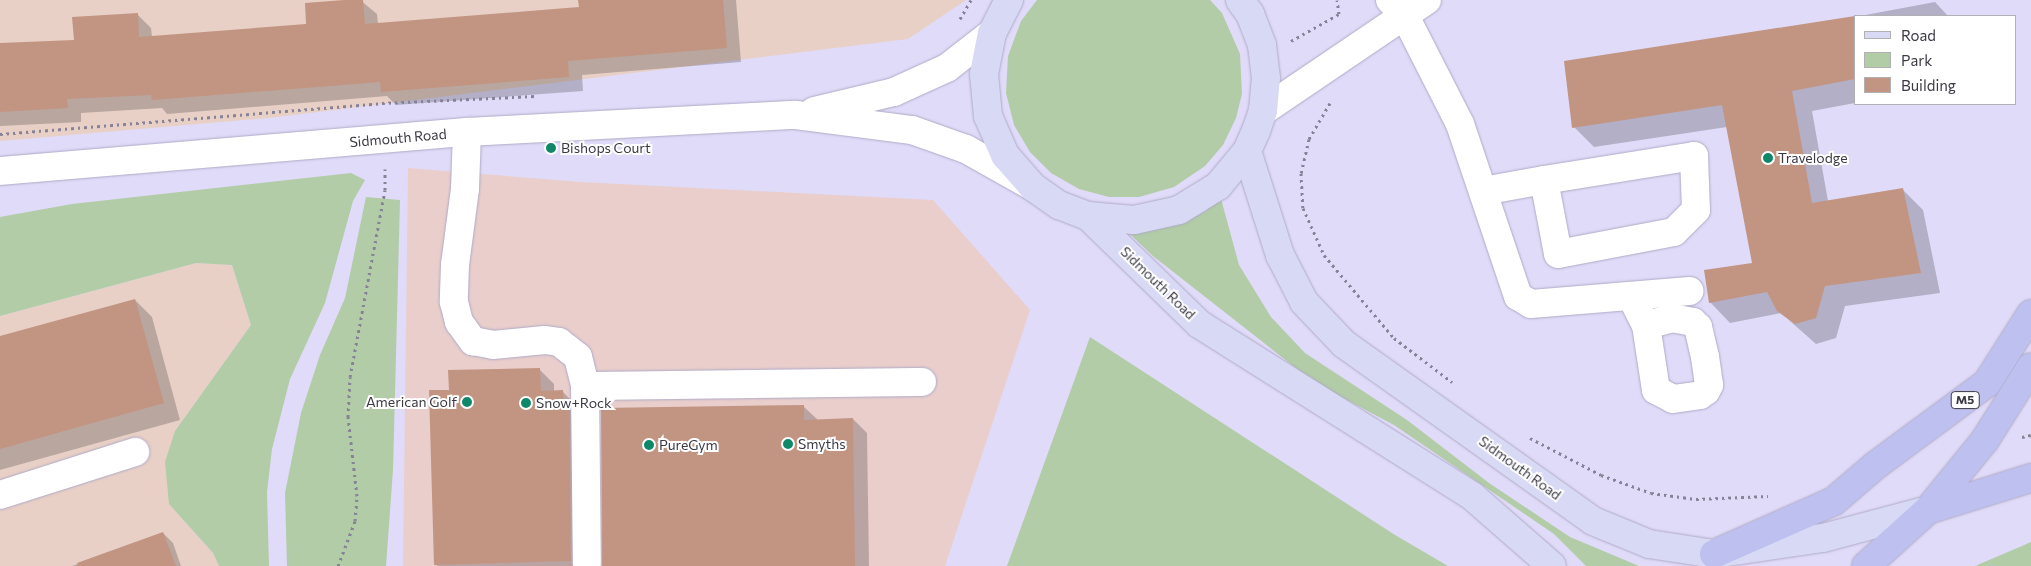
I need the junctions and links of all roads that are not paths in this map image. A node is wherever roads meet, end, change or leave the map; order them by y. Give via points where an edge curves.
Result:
1 (1009, 0) edge
2 (1240, 0) edge
3 (1427, 0) edge
4 (1398, 8) edge
5 (992, 33) junction
6 (1263, 111) junction
7 (796, 115) junction
8 (467, 132) junction
9 (1247, 151) junction
10 (0, 171) edge
11 (1544, 180) junction
12 (1033, 187) junction
13 (1483, 191) junction
14 (1088, 216) junction
15 (1689, 291) dead end
16 (1631, 296) junction
17 (2031, 314) edge
18 (1646, 325) dead end
19 (2031, 367) edge
20 (922, 382) dead end
21 (584, 386) junction
22 (135, 452) dead end
23 (2031, 478) edge
24 (0, 495) edge
25 (1928, 510) junction
26 (1714, 554) junction
27 (587, 563) dead end
28 (1552, 566) edge
29 (1866, 566) edge

1 - 5 main road
2 - 6 main road via 1250,14 1262,45 1266,78
3 - 4 street
4 - 6 street via 1313,79
4 - 13 street via 1460,124
5 - 7 street, Sidmouth Road via 947,68 894,92
5 - 12 main road via 984,74 988,116 1006,154
6 - 9 main road
7 - 8 street, Sidmouth Road
7 - 12 street, Sidmouth Road via 912,130 966,149
8 - 10 street, Sidmouth Road
8 - 21 street via 465,189 455,265 454,302 459,322 473,341 493,345 545,340 559,342 578,357
9 - 14 main road via 1218,186 1179,210 1134,220
9 - 26 main road, Sidmouth Road via 1280,255 1304,302 1344,344 1594,521 1649,544
11 - 11 street via 1694,156 1696,210 1674,232 1558,254
11 - 13 street
12 - 14 main road via 1059,205
13 - 16 street via 1518,296 1531,304
14 - 28 main road, Sidmouth Road via 1199,324 1472,496
15 - 16 street
16 - 18 street
17 - 26 highway, M5 via 1987,383 1876,465 1834,501
19 - 25 highway via 1985,440
20 - 21 street
21 - 27 street
22 - 24 street
23 - 25 highway
25 - 26 main road, Sidmouth Road via 1823,538
25 - 29 highway

